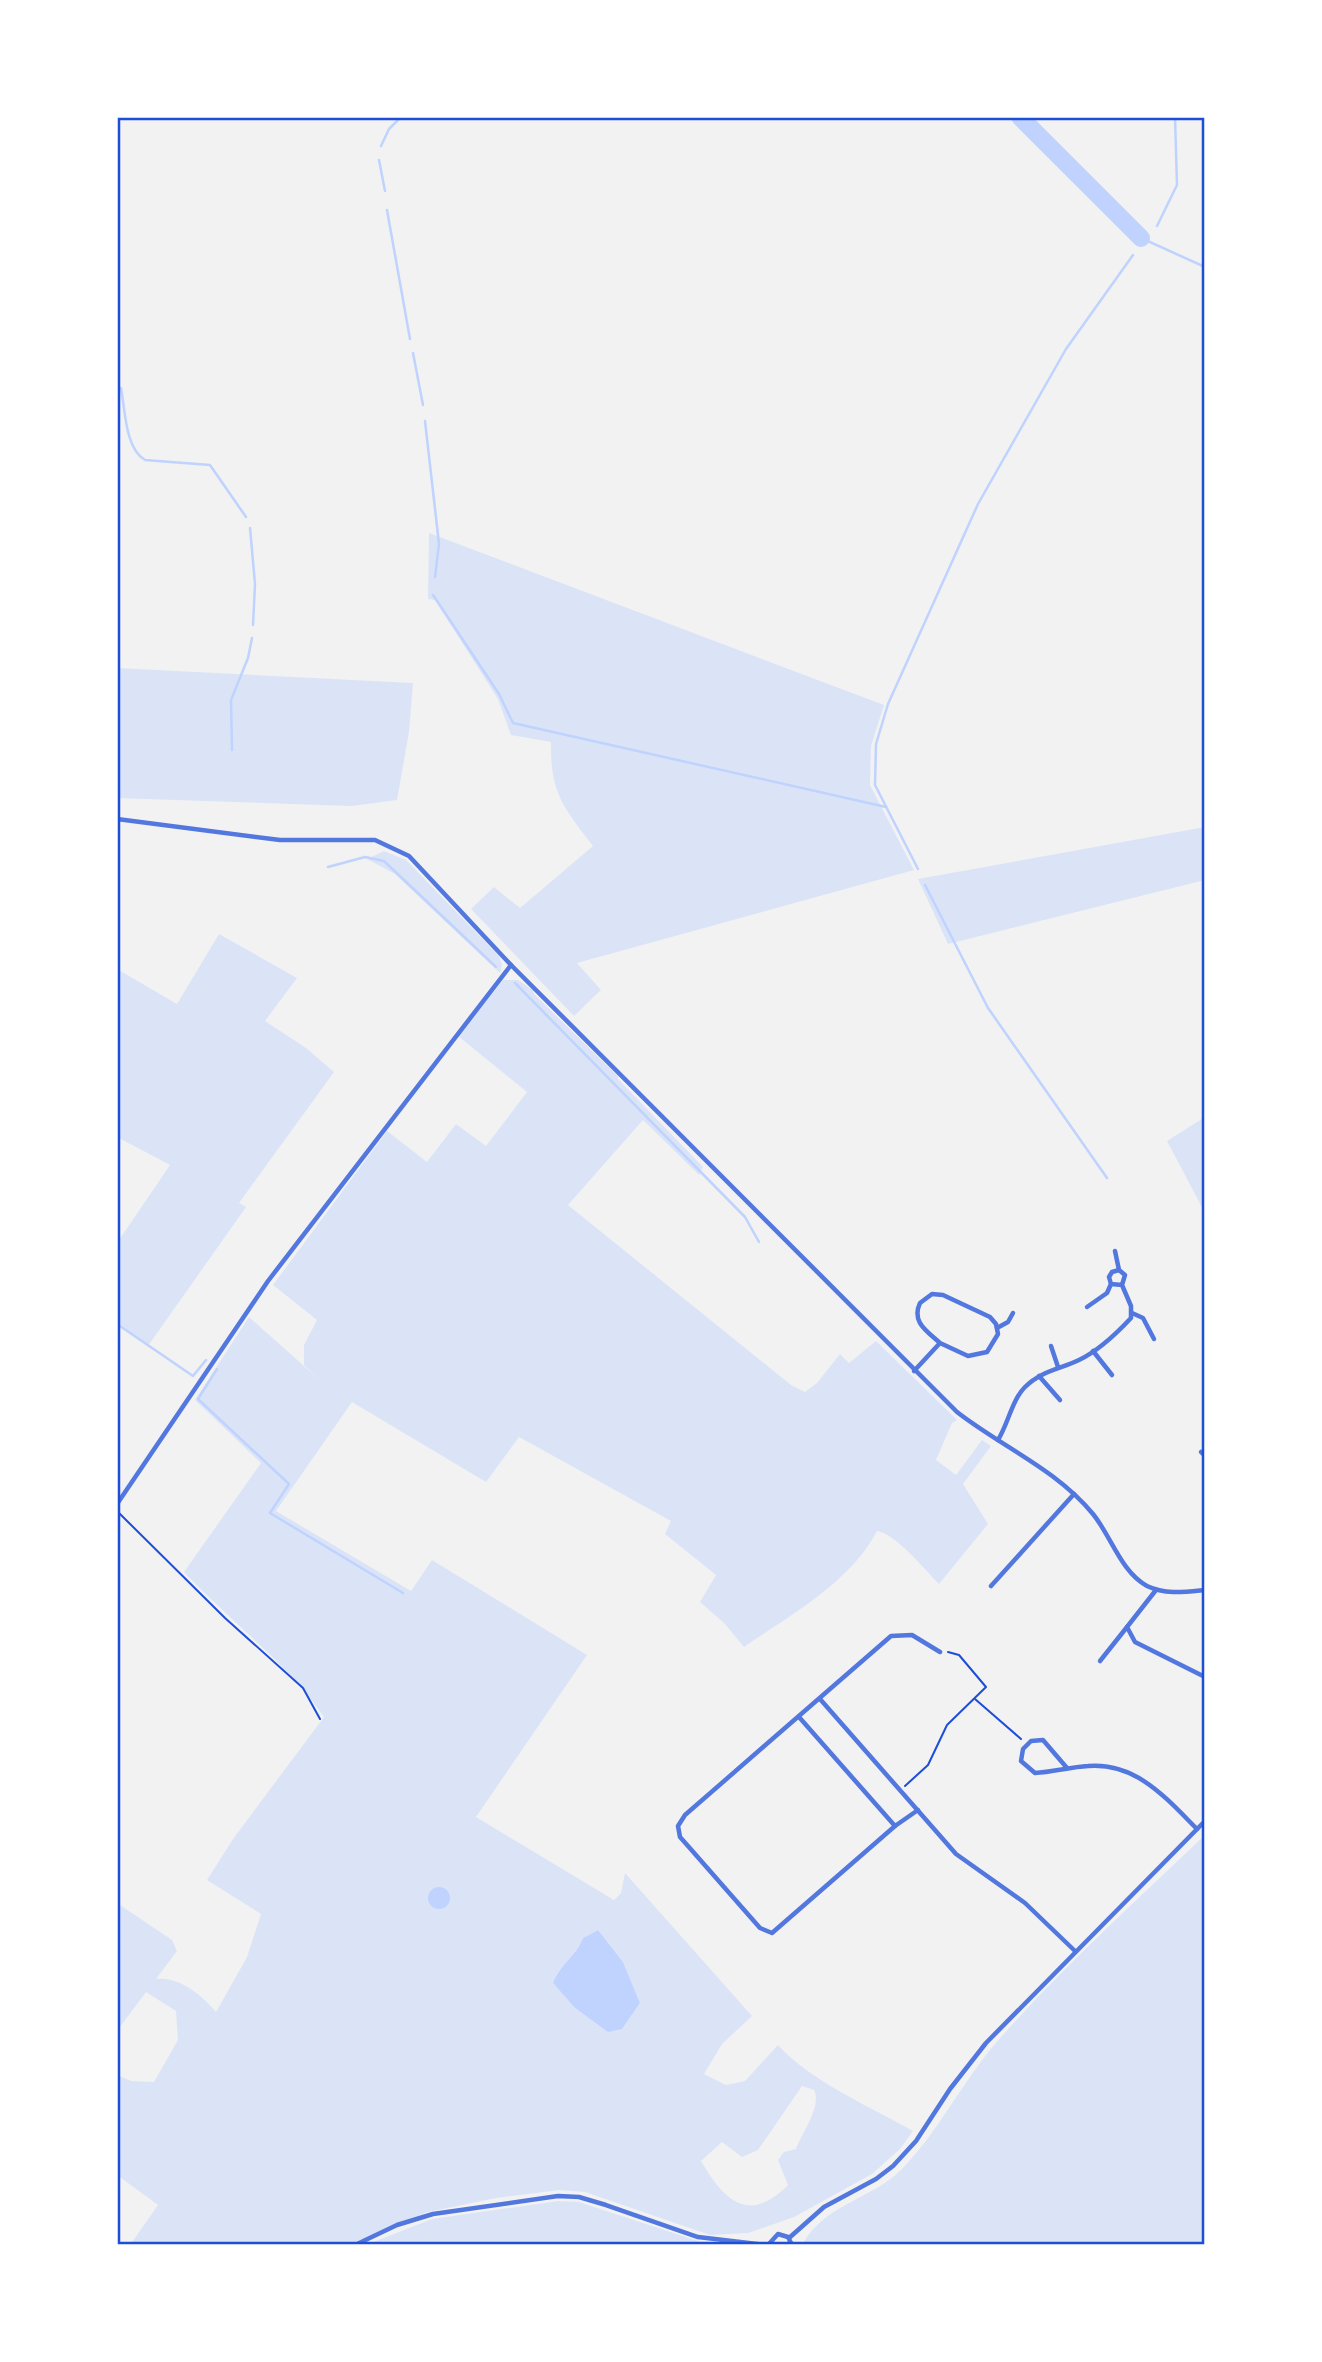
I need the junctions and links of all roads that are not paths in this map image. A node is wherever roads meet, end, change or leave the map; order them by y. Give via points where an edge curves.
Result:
1 (117, 819) edge
2 (511, 965) junction
3 (1115, 1251) dead end
4 (1119, 1270) junction
5 (1111, 1284) junction
6 (1122, 1285) junction
7 (1087, 1307) dead end
8 (1013, 1313) dead end
9 (1132, 1313) junction
10 (997, 1328) junction
11 (1154, 1339) dead end
12 (940, 1343) junction
13 (1051, 1346) dead end
14 (1093, 1351) junction
15 (1058, 1367) junction
16 (914, 1371) junction
17 (1112, 1375) dead end
18 (1039, 1376) junction
19 (1059, 1400) dead end
20 (998, 1440) junction
21 (1074, 1494) junction
22 (117, 1504) edge
23 (991, 1586) dead end
24 (1156, 1590) junction
25 (1205, 1590) edge
26 (1127, 1627) junction
27 (940, 1652) road end
28 (1100, 1661) dead end
29 (1205, 1677) edge
30 (820, 1699) junction
31 (799, 1717) junction
32 (1067, 1768) junction
33 (918, 1810) junction
34 (1205, 1821) edge
35 (895, 1826) junction
36 (1196, 1829) junction
37 (1075, 1951) junction
38 (789, 2238) junction
39 (355, 2245) edge
40 (767, 2245) edge
41 (792, 2245) edge

1 - 2 street via 280,841 375,840 393,846 409,856
2 - 16 street
2 - 22 street via 268,1281
3 - 4 street
4 - 5 street via 1111,1273
4 - 6 street via 1126,1278
5 - 6 street
5 - 7 street via 1107,1293
6 - 9 street
8 - 10 street
9 - 11 street via 1143,1318
9 - 14 street
10 - 12 street via 993,1345 978,1357
10 - 12 street via 981,1312 932,1294 920,1303 917,1317
12 - 16 street
13 - 15 street
14 - 15 street
14 - 17 street
15 - 18 street
16 - 20 street via 957,1412
18 - 19 street
18 - 20 street via 1019,1394
20 - 21 street
21 - 23 street
21 - 24 street via 1105,1529 1132,1573
24 - 25 street
24 - 26 street
26 - 28 street
26 - 29 street via 1135,1642
27 - 30 street via 912,1635 891,1636
30 - 31 street
30 - 33 street
31 - 35 street
31 - 35 street via 685,1815 678,1826 680,1837 760,1927 772,1933
32 - 32 street via 1042,1773 1029,1770 1021,1761 1026,1743 1038,1739 1049,1744
32 - 36 street via 1104,1766 1129,1771 1149,1783
33 - 35 street
33 - 37 street via 956,1854 1025,1903
34 - 36 street
36 - 37 street
37 - 38 street via 986,2043 893,2166 824,2207
38 - 40 street via 778,2234
38 - 41 street
39 - 40 street via 433,2214 558,2196 579,2197 698,2237

